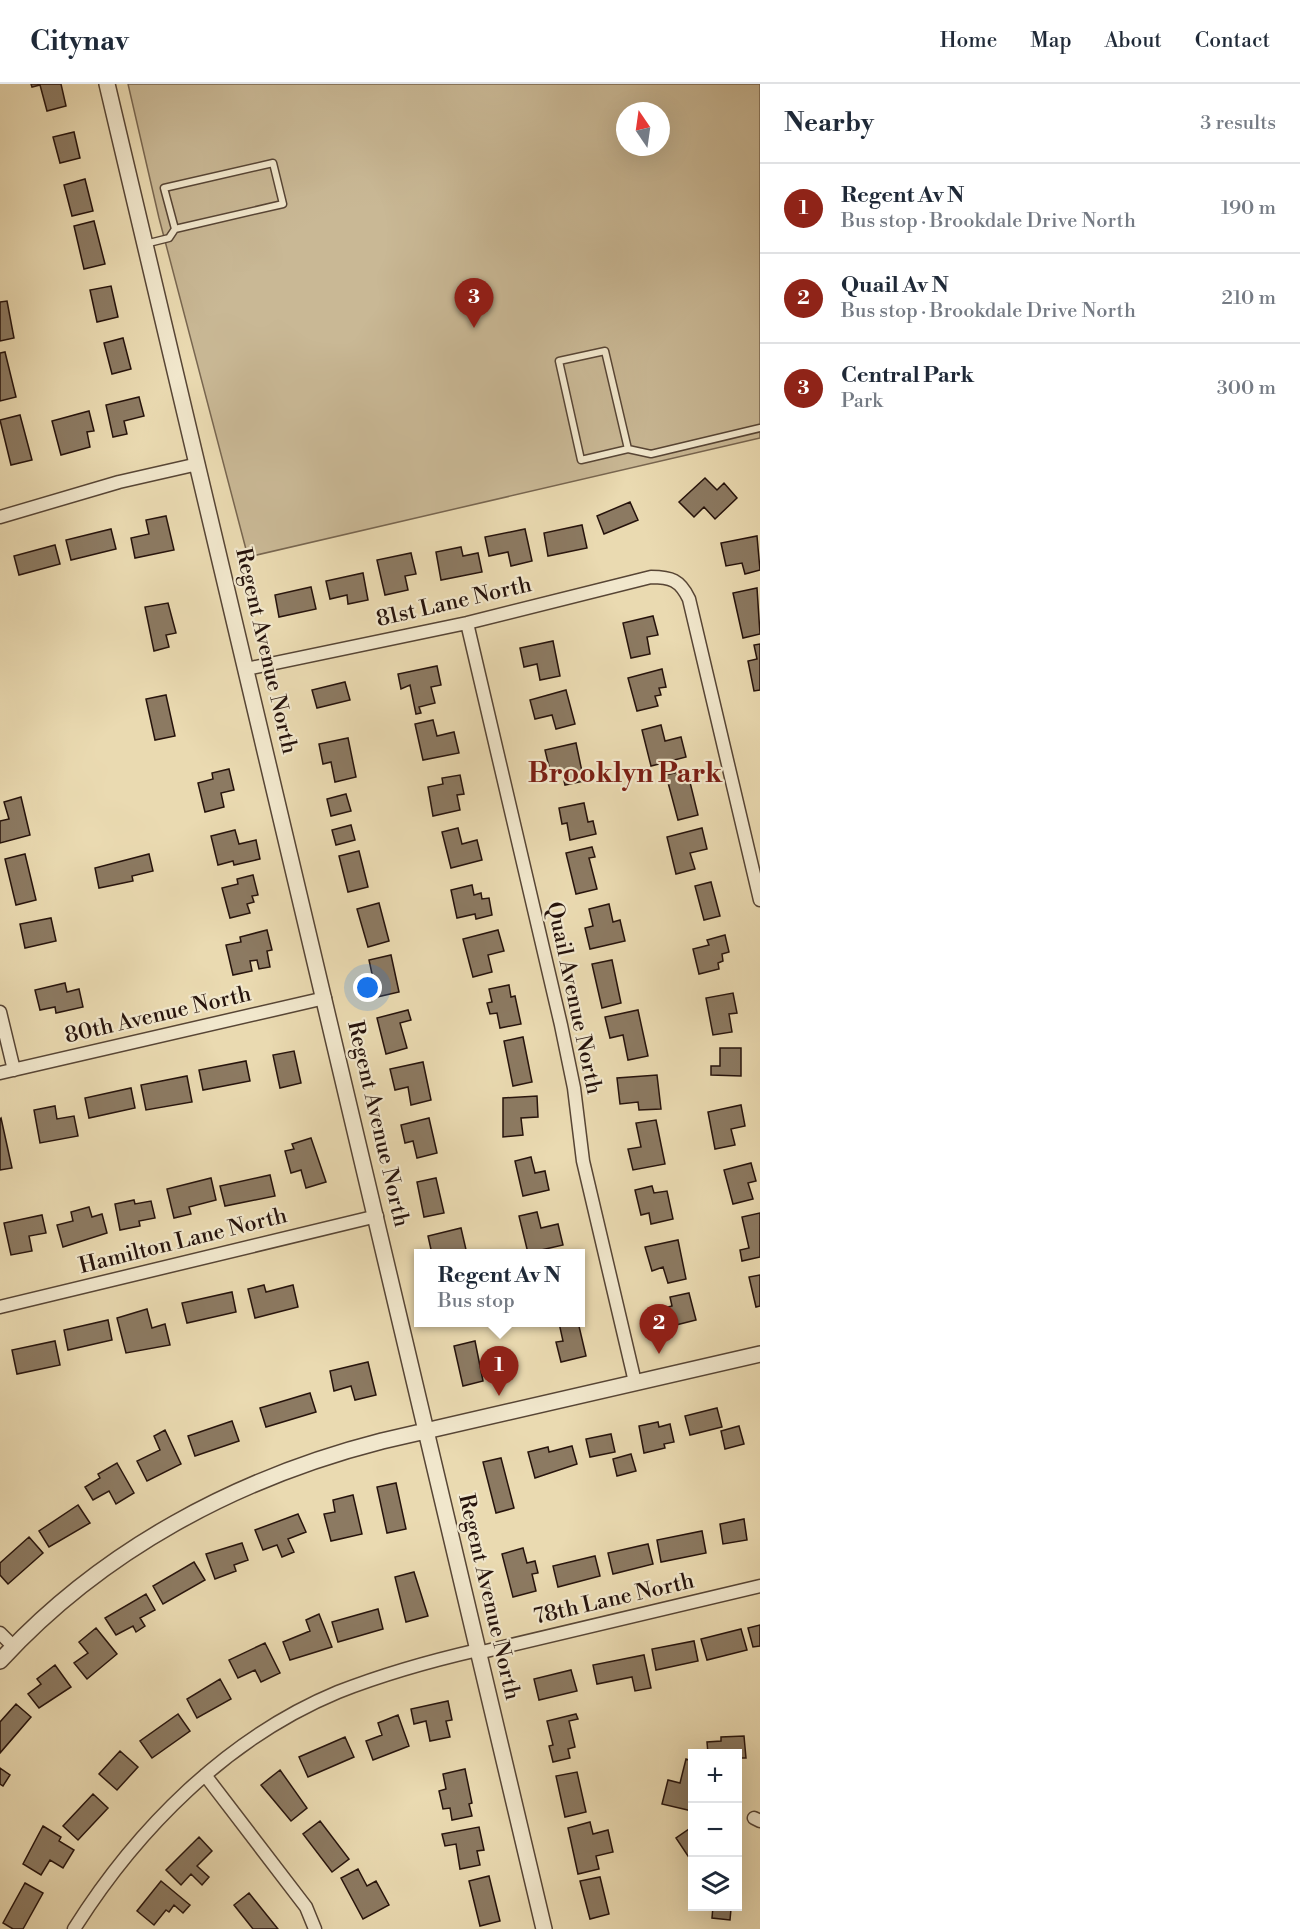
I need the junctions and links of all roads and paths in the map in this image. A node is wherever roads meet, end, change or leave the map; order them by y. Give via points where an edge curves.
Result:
1 (106, 84) edge
2 (175, 229) junction
3 (145, 244) junction
4 (760, 428) edge
5 (628, 450) junction
6 (198, 464) junction
7 (0, 517) edge
8 (467, 623) junction
9 (246, 669) junction
10 (760, 900) edge
11 (325, 998) junction
12 (0, 1012) edge
13 (14, 1070) junction
14 (0, 1073) edge
15 (377, 1216) junction
16 (0, 1307) edge
17 (760, 1354) edge
18 (635, 1382) junction
19 (428, 1431) junction
20 (760, 1586) edge
21 (0, 1633) edge
22 (13, 1646) junction
23 (478, 1650) junction
24 (0, 1661) edge
25 (205, 1775) junction
26 (74, 1929) edge
27 (315, 1929) edge
28 (544, 1929) edge

1 - 3 street, Regent Avenue North
2 - 2 lane via 283,204 273,163 164,188
2 - 3 lane via 169,238
3 - 6 street, Regent Avenue North
4 - 5 lane via 651,454
5 - 5 lane via 581,460 559,361 605,351
6 - 7 street
6 - 9 street, Regent Avenue North
8 - 9 street, 81st Lane North
8 - 10 street, 81st Lane North via 651,577 670,577 682,585 689,599
8 - 18 street, Quail Avenue North via 561,1025 583,1161
9 - 11 street, Regent Avenue North
11 - 13 street, 80th Avenue North
11 - 15 street, Regent Avenue North
12 - 13 street
13 - 14 street, 80th Avenue North
15 - 16 street, Hamilton Lane North
15 - 19 street, Regent Avenue North
17 - 18 street
18 - 19 street
19 - 22 street via 327,1455 254,1483 191,1514 133,1547 79,1587
19 - 23 street, Regent Avenue North
20 - 23 street, 78th Lane North via 493,1650
21 - 22 street
22 - 24 street
23 - 25 street, 78th Lane North via 385,1674 336,1693 261,1735
23 - 28 street, Regent Avenue North
25 - 26 street, 78th Lane North via 124,1856
25 - 27 street via 306,1907

